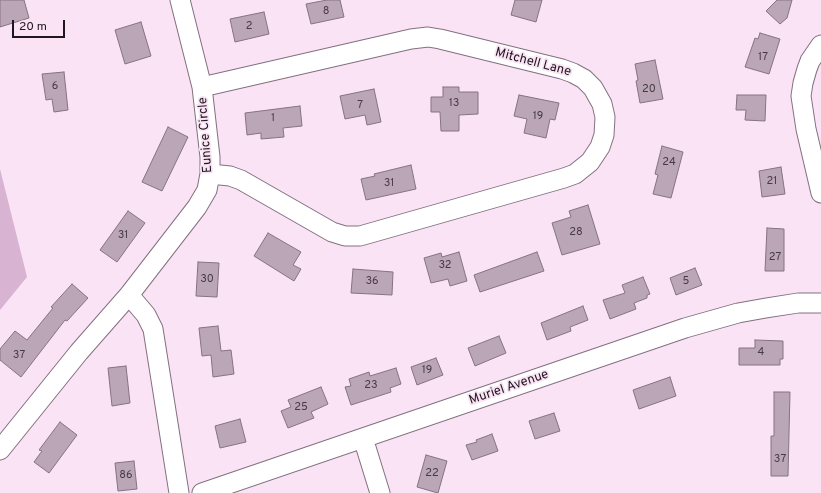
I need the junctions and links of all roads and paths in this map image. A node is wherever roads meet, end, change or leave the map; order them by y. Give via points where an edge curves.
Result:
1 (180, 0) edge
2 (821, 45) edge
3 (202, 87) junction
4 (210, 174) junction
5 (821, 192) edge
6 (129, 295) junction
7 (821, 303) edge
8 (363, 438) junction
9 (0, 450) edge
10 (179, 493) edge
11 (202, 493) edge
12 (380, 493) edge

1 - 3 street, Eunice Circle
2 - 5 street via 810,61 801,96
3 - 4 street, Eunice Circle
3 - 4 street, Mitchell Lane via 428,37 573,73 593,88 602,104 605,117 600,147 590,162 575,174 360,236 345,236 332,232 241,180
4 - 6 street, Eunice Circle via 207,190 197,208
6 - 9 street, Eunice Circle
6 - 10 street via 146,315 153,329
7 - 8 street, Muriel Avenue via 798,303 738,313 685,328
8 - 11 street, Muriel Avenue
8 - 12 street

